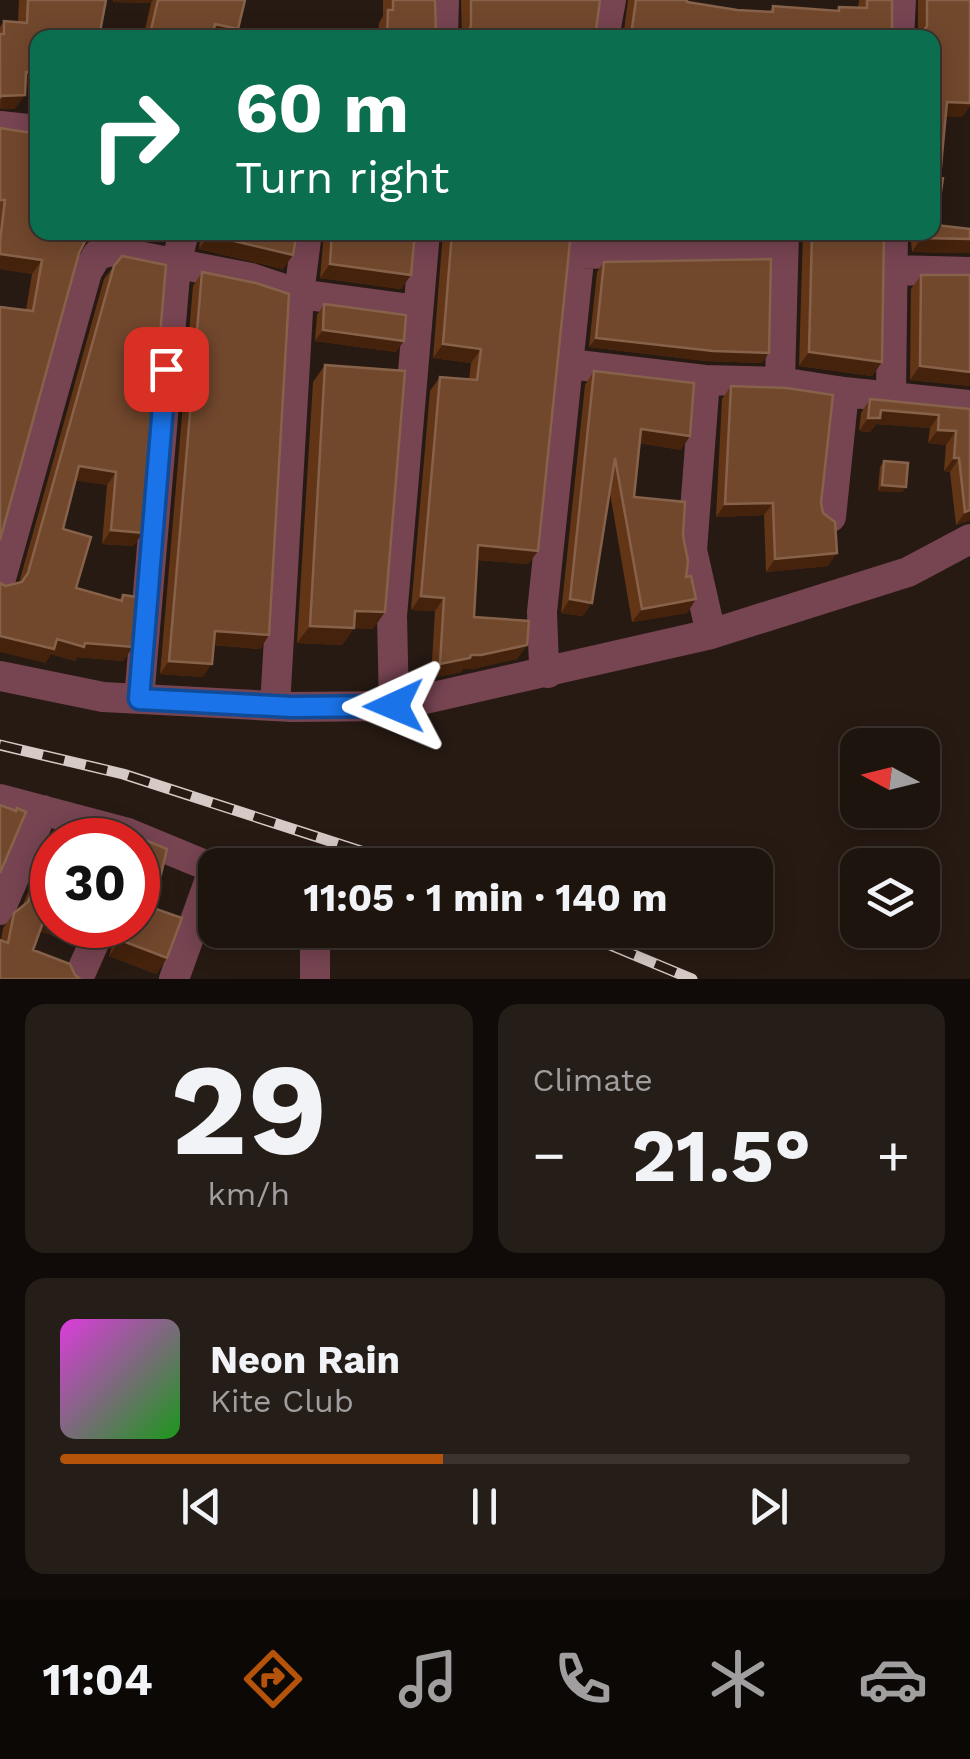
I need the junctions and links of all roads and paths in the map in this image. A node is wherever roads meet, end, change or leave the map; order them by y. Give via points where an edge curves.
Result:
1 (444, 0) edge
2 (610, 0) edge
3 (901, 0) edge
4 (443, 30) edge
5 (612, 30) edge
6 (899, 30) edge
7 (0, 126) edge
8 (30, 129) edge
9 (182, 240) edge
10 (306, 240) edge
11 (424, 240) edge
12 (893, 240) edge
13 (784, 242) edge
14 (581, 243) edge
15 (176, 264) junction
16 (892, 270) junction
17 (970, 272) edge
18 (299, 294) junction
19 (418, 310) junction
20 (568, 364) junction
21 (705, 380) junction
22 (780, 382) junction
23 (844, 392) junction
24 (890, 396) junction
25 (970, 405) edge
26 (11, 498) edge
27 (831, 517) edge
28 (970, 538) edge
29 (0, 582) edge
30 (711, 634) junction
31 (548, 673) junction
32 (0, 676) edge
33 (139, 699) junction
34 (276, 706) junction
35 (394, 706) junction
36 (0, 799) edge
37 (43, 810) junction
38 (68, 818) edge
39 (160, 849) edge
40 (198, 862) edge
41 (0, 910) edge
42 (198, 912) edge
43 (92, 948) edge
44 (315, 948) edge
45 (78, 979) edge
46 (174, 979) edge
47 (315, 979) edge

1 - 4 street
2 - 5 street
3 - 6 street
7 - 8 street
9 - 15 street
10 - 18 street
11 - 19 street
12 - 16 street
13 - 14 street
13 - 22 street
14 - 20 street
15 - 18 street
15 - 26 street via 97,255
15 - 33 street
16 - 17 street
16 - 24 street
18 - 19 street
18 - 34 street
19 - 35 street via 392,616
20 - 21 street
20 - 31 street via 542,612
21 - 22 street
21 - 30 street via 692,550
22 - 23 street
23 - 24 street
23 - 27 street
24 - 25 street
26 - 29 street
28 - 30 street via 908,572
30 - 31 street
31 - 35 street
32 - 33 street
33 - 34 street
34 - 35 street
36 - 37 street
37 - 38 street
37 - 41 street
39 - 40 street
42 - 46 street
43 - 45 street
44 - 47 street

